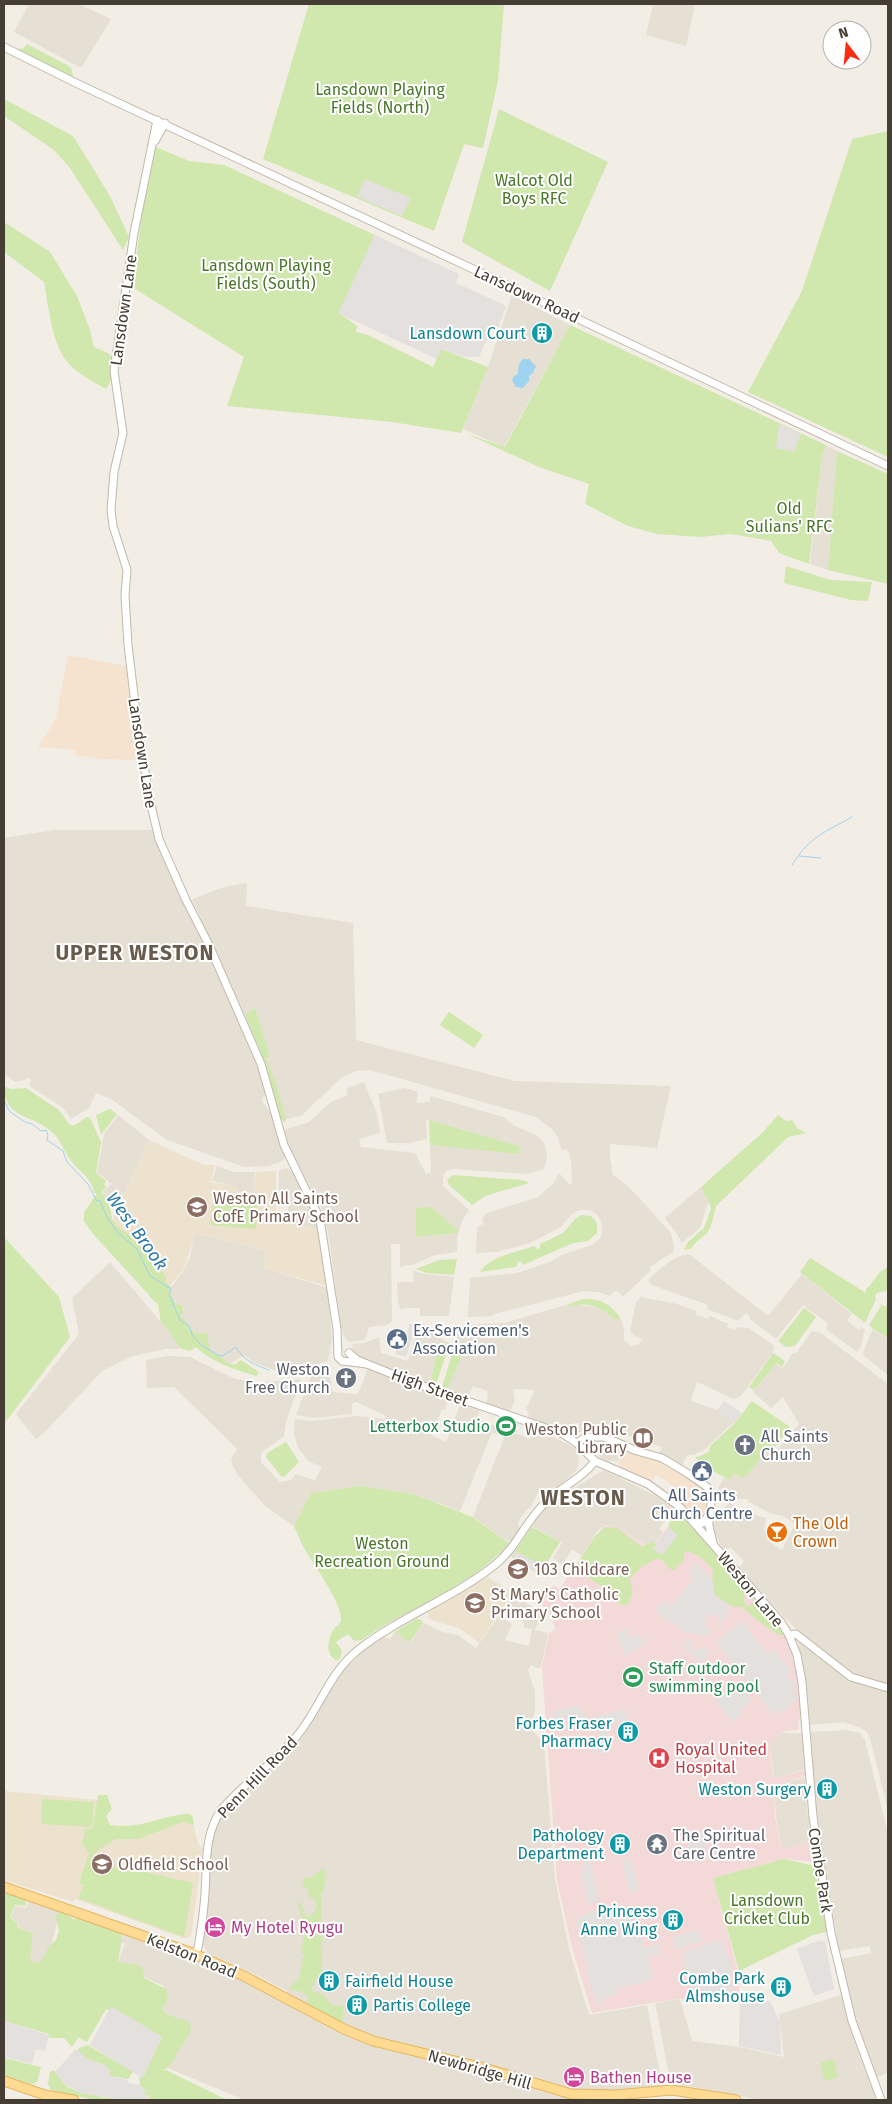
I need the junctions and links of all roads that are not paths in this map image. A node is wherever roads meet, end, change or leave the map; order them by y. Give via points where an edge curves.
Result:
1 (4, 47) edge
2 (157, 120) junction
3 (164, 123) junction
4 (150, 151) junction
5 (888, 466) edge
6 (337, 1329) junction
7 (348, 1352) junction
8 (339, 1353) junction
9 (345, 1361) junction
10 (367, 1364) junction
11 (576, 1443) junction
12 (595, 1460) junction
13 (709, 1516) junction
14 (695, 1523) junction
15 (714, 1546) junction
16 (789, 1635) junction
17 (888, 1688) edge
18 (4, 1887) edge
19 (195, 1954) junction
20 (373, 2041) joint
21 (4, 2081) edge
22 (74, 2100) edge
23 (736, 2100) edge
24 (881, 2100) edge

1 - 2 street, Lansdown Road
2 - 3 street, Lansdown Road
2 - 4 street, Lansdown Lane
3 - 4 street, Lansdown Lane
3 - 5 street, Lansdown Road
4 - 6 street, Lansdown Lane via 114,365 124,432 114,472 111,510 128,570 125,595 139,736 159,839 261,1064 284,1145 320,1219
6 - 7 street, Lansdown Lane
6 - 8 street, Lansdown Lane
7 - 8 street via 342,1350
7 - 9 street via 349,1357
7 - 10 street, High Street
8 - 9 street via 339,1359
9 - 10 street, High Street
10 - 11 street, High Street via 558,1432
11 - 12 street, High Street
11 - 13 street via 586,1437 604,1437 667,1460 706,1487 712,1497
12 - 14 street, High Street via 664,1494
12 - 19 street, Penn Hill Road via 546,1501 497,1563 456,1591 391,1627 352,1656 332,1677 306,1724 288,1746 221,1810 208,1842 204,1905
13 - 14 street via 703,1523
13 - 15 street
14 - 15 street, Weston Lane
15 - 16 street, Weston Lane
16 - 17 street, Weston Lane via 796,1634 851,1676
16 - 24 street, Combe Park via 802,1682 813,1817 831,1933 852,2021
18 - 19 main road, Kelston Road
19 - 20 main road, Kelston Road via 256,1982 344,2030
20 - 23 main road, Newbridge Hill via 572,2094 615,2095 672,2090
21 - 22 main road via 45,2095

